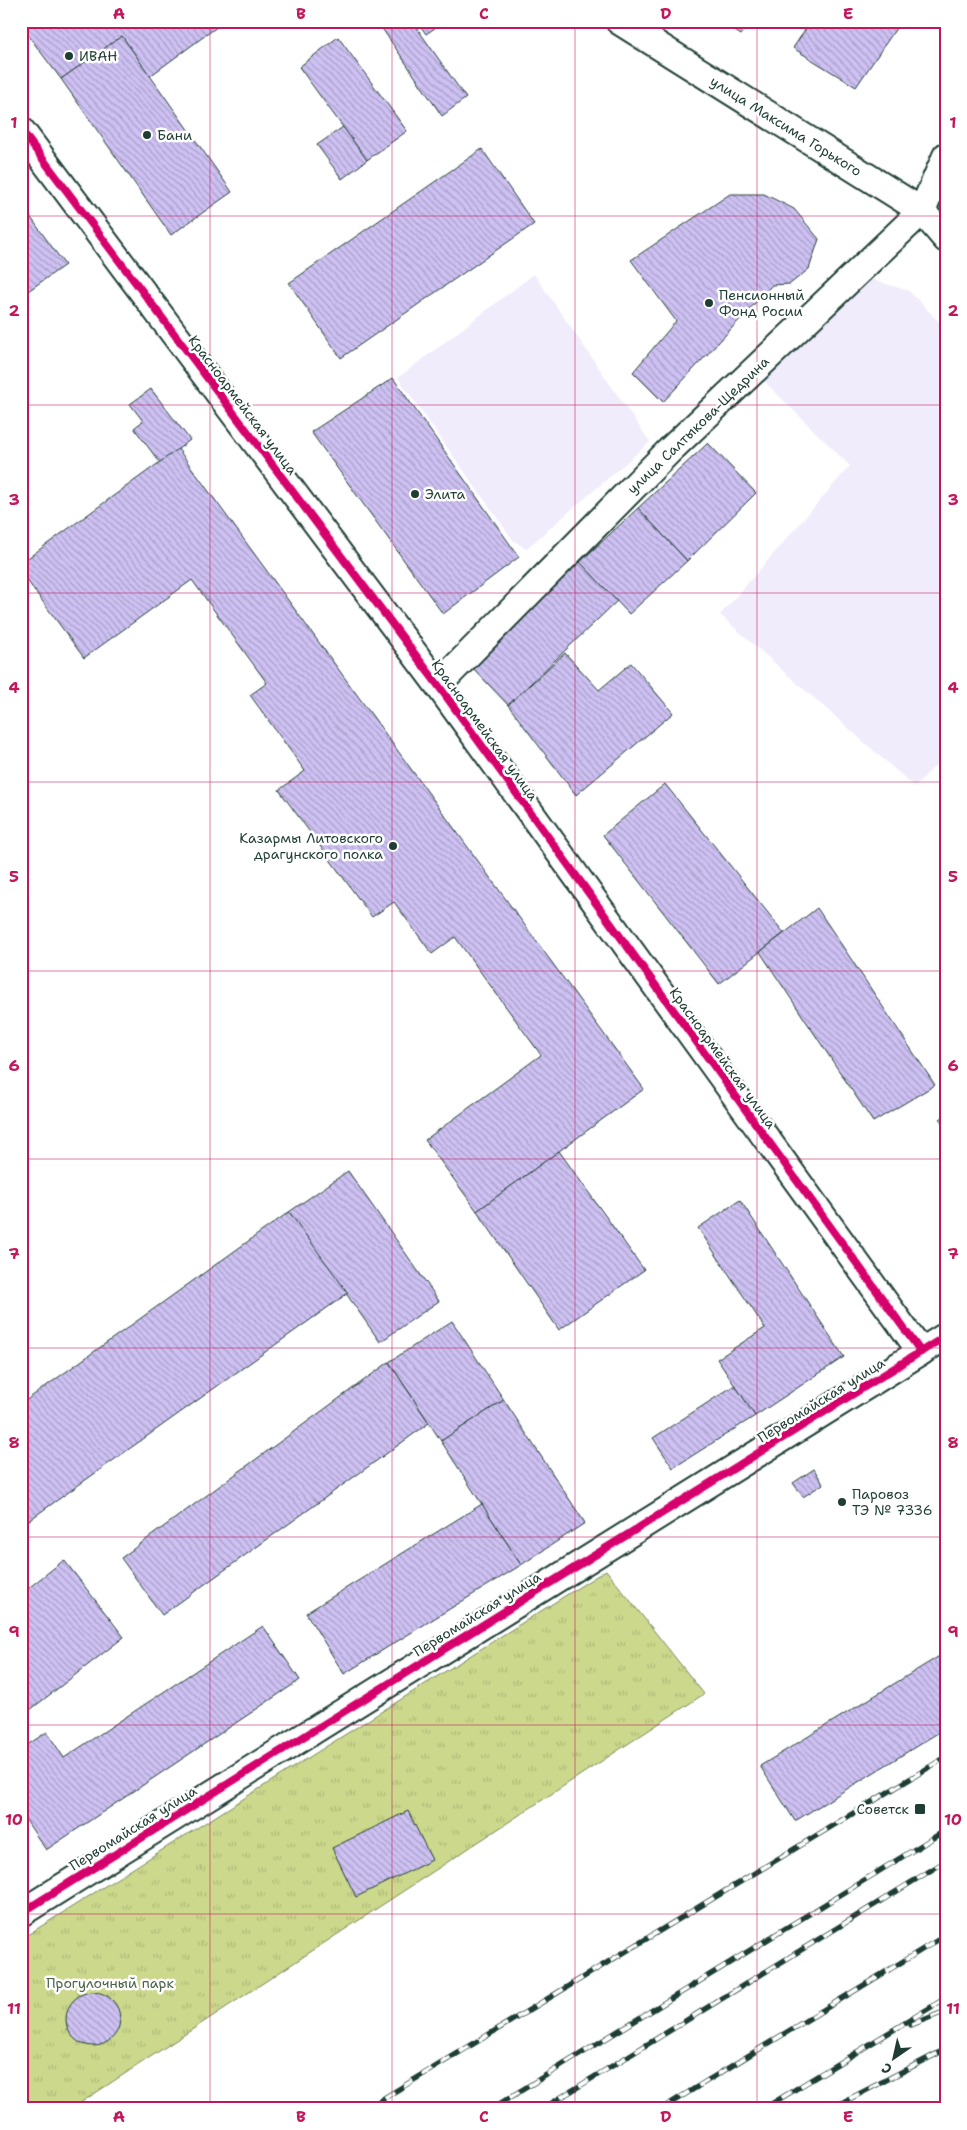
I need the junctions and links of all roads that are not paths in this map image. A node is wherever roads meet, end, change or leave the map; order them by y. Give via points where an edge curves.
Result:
1 (620, 21) edge
2 (21, 130) edge
3 (946, 156) edge
4 (922, 211) junction
5 (946, 239) edge
6 (438, 685) junction
7 (946, 1336) edge
8 (921, 1352) junction
9 (21, 1913) edge

1 - 4 street, улица Максима Горького
2 - 6 street, Красноармейская улица
3 - 4 street, улица Салтыкова-Щедрина
4 - 5 street, улица Максима Горького
4 - 6 street, улица Салтыкова-Щедрина via 669,451
6 - 8 street, Красноармейская улица
7 - 8 street, Первомайская улица
8 - 9 street, Первомайская улица

